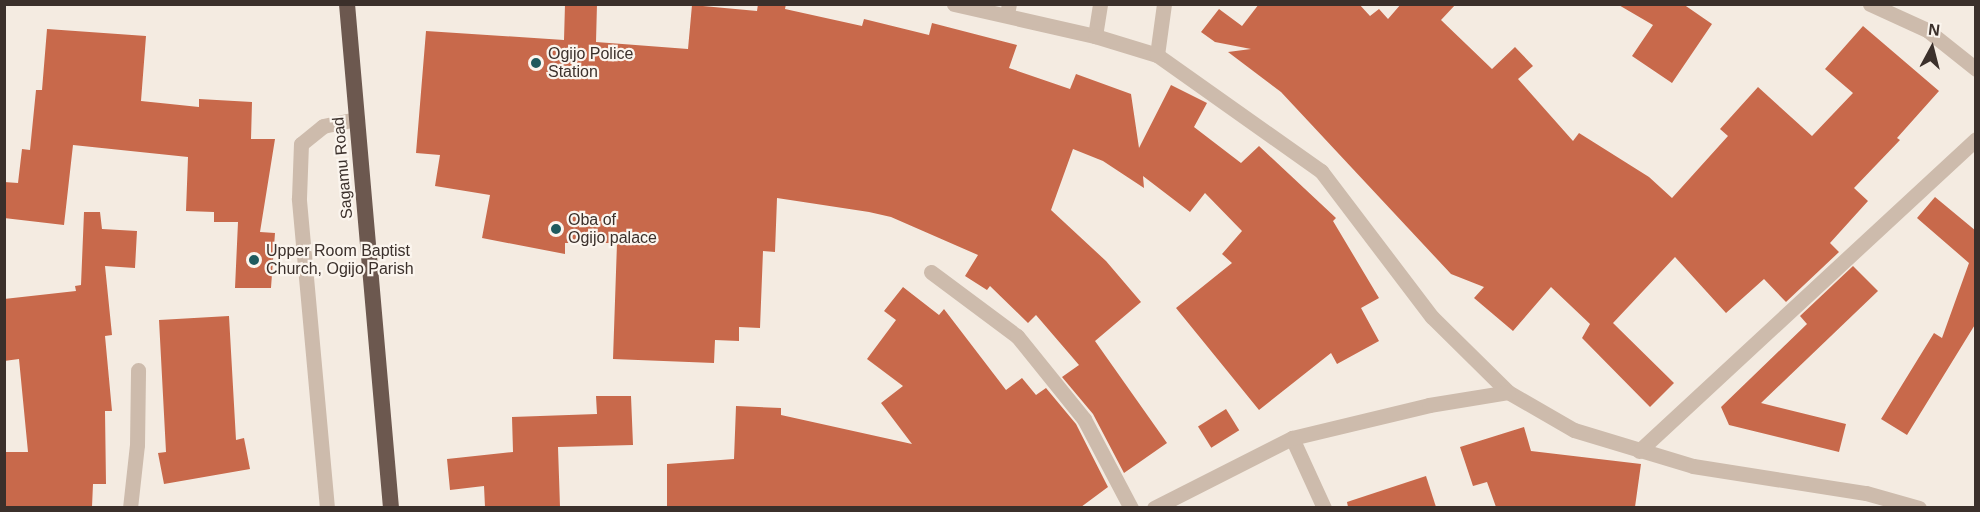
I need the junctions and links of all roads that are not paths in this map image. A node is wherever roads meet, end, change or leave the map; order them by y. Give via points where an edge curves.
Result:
1 (348, 4) edge
2 (954, 4) edge
3 (1100, 4) edge
4 (1164, 4) edge
5 (1870, 4) edge
6 (1008, 9) edge
7 (1095, 36) junction
8 (1157, 55) junction
9 (1976, 69) edge
10 (357, 119) junction
11 (1976, 139) edge
12 (931, 272) dead end
13 (138, 370) dead end
14 (1508, 392) junction
15 (1292, 438) junction
16 (1639, 451) junction
17 (130, 507) edge
18 (327, 507) edge
19 (391, 507) edge
20 (1131, 507) edge
21 (1154, 507) edge
22 (1324, 507) edge
23 (1919, 507) edge

1 - 10 highway, Sagamu Road
2 - 6 street
3 - 7 street
4 - 8 street
5 - 9 street via 1927,30
6 - 7 street
7 - 8 street
8 - 14 street via 1321,171 1432,317
10 - 18 street via 323,126 301,144 299,198
10 - 19 highway, Sagamu Road
11 - 16 street
12 - 20 street via 1017,336 1084,419
13 - 17 street via 137,446
14 - 15 street via 1429,405
14 - 16 street via 1574,430
15 - 21 street
15 - 22 street
16 - 23 street via 1693,466 1866,493

